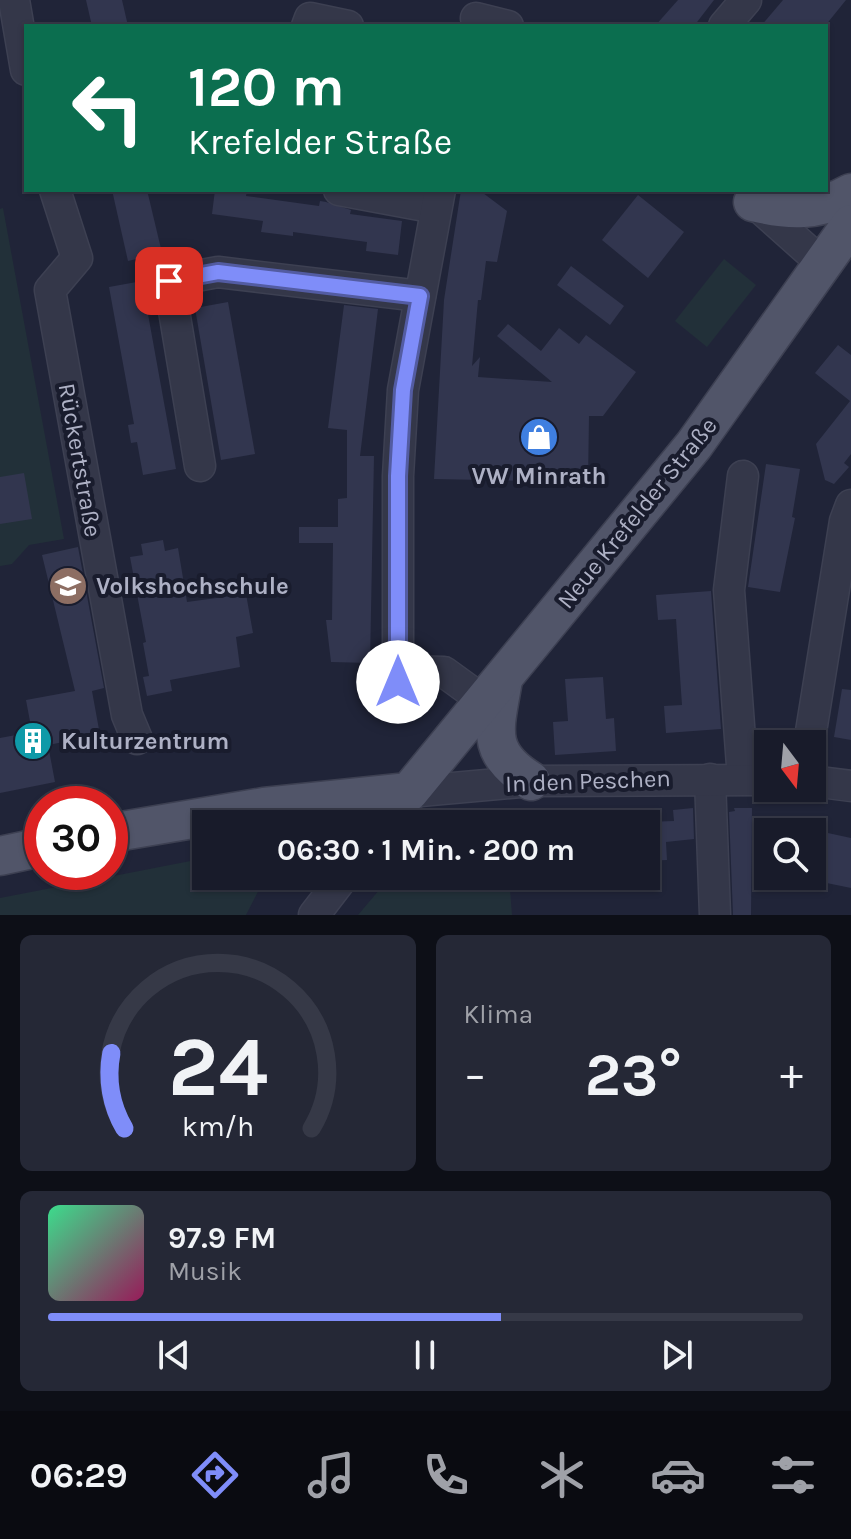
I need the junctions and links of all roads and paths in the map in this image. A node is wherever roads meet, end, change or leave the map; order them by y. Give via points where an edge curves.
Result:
1 (14, 0) edge
2 (746, 0) edge
3 (477, 15) edge
4 (308, 24) edge
5 (338, 24) edge
6 (502, 24) edge
7 (726, 24) edge
8 (24, 58) edge
9 (56, 192) edge
10 (361, 192) edge
11 (851, 193) edge
12 (746, 196) edge
13 (438, 199) edge
14 (851, 224) edge
15 (823, 264) junction
16 (420, 296) junction
17 (200, 466) dead end
18 (743, 476) dead end
19 (851, 505) edge
20 (494, 691) junction
21 (811, 730) edge
22 (137, 739) dead end
23 (754, 765) edge
24 (710, 779) junction
25 (754, 779) edge
26 (531, 781) junction
27 (826, 783) edge
28 (851, 786) edge
29 (409, 792) junction
30 (395, 810) edge
31 (128, 830) edge
32 (24, 851) edge
33 (0, 856) edge
34 (333, 890) edge
35 (314, 915) edge
36 (715, 915) edge

1 - 8 street
2 - 7 street
3 - 6 street
4 - 5 street via 310,18
9 - 22 street, Rückertstraße via 77,258 50,290 127,715
10 - 13 street
11 - 12 main road via 809,209 781,209
12 - 15 street
13 - 16 street
14 - 15 main road, Neue Krefelder Straße
15 - 20 main road, Neue Krefelder Straße via 694,445
16 - 17 street via 218,272 169,281
16 - 20 street via 403,390 398,476 398,676 444,672
18 - 23 street via 729,590
19 - 21 street
20 - 26 main road via 496,743 507,764
20 - 29 main road, Neue Krefelder Straße
24 - 25 street, In den Peschen
24 - 26 street, In den Peschen
24 - 36 street
26 - 29 street, In den Peschen
27 - 28 street
29 - 30 street
29 - 31 main road via 264,807
32 - 33 main road
34 - 35 street

